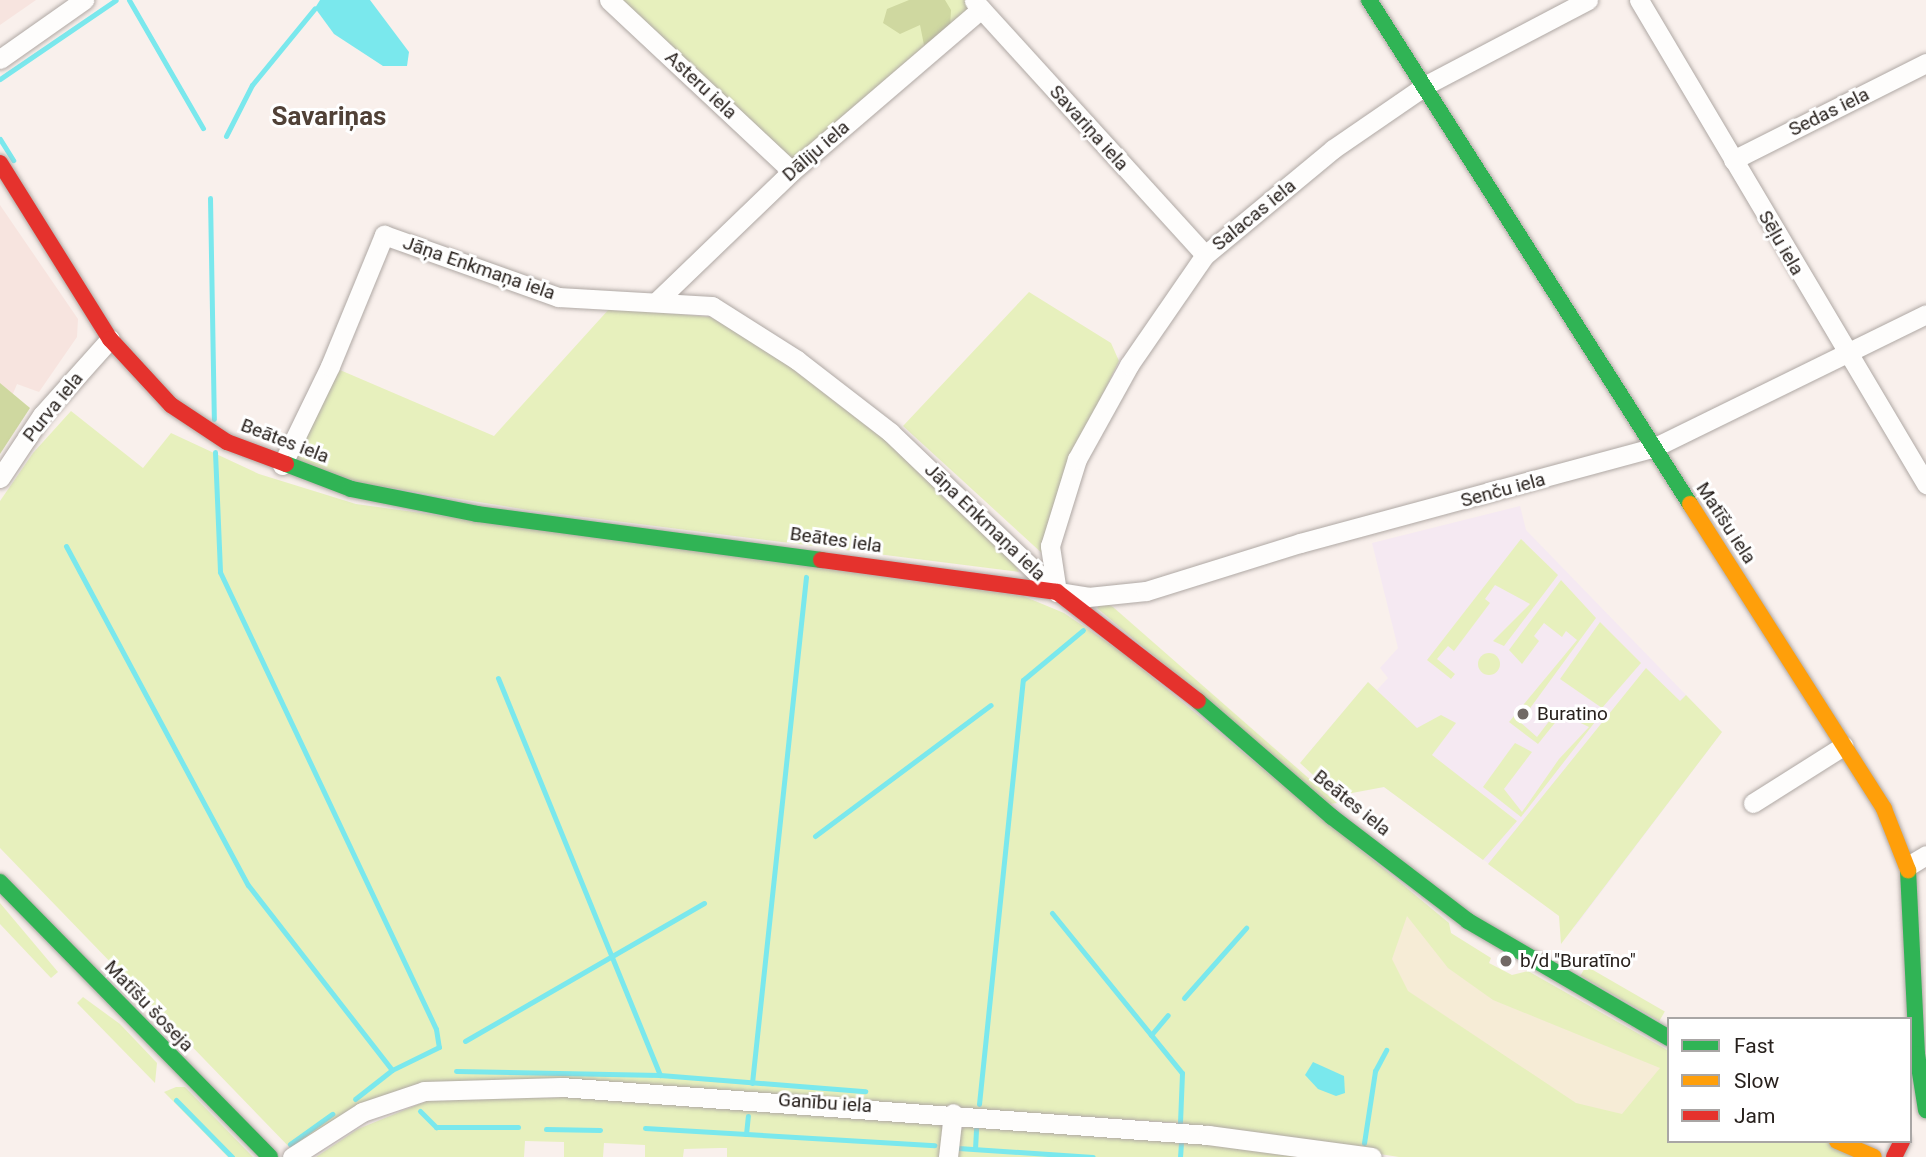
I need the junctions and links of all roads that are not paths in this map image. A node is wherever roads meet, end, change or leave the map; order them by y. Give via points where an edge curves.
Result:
1 (84, 0) edge
2 (609, 0) edge
3 (1369, 0) edge
4 (1588, 0) edge
5 (1639, 0) edge
6 (977, 4) edge
7 (0, 58) edge
8 (1926, 64) edge
9 (1426, 85) junction
10 (1733, 160) junction
11 (0, 163) edge
12 (792, 171) junction
13 (1205, 255) junction
14 (657, 301) junction
15 (1926, 314) edge
16 (110, 339) junction
17 (1846, 353) junction
18 (1653, 448) junction
19 (282, 465) junction
20 (0, 478) edge
21 (1926, 484) edge
22 (1057, 592) junction
23 (1843, 746) junction
24 (1753, 803) dead end
25 (1926, 855) edge
26 (1908, 866) junction
27 (0, 882) edge
28 (1667, 1037) edge
29 (1926, 1110) edge
30 (953, 1113) junction
31 (1842, 1143) edge
32 (270, 1157) edge
33 (292, 1157) edge
34 (948, 1157) edge
35 (1372, 1157) edge
36 (1874, 1157) edge

1 - 7 street
2 - 12 street, Asteru iela
3 - 9 street, Matīšu iela
4 - 9 street, Salacas iela
5 - 10 street, Sēļu iela
6 - 12 street, Dāliju iela
6 - 13 street, Savariņa iela
8 - 10 street, Sedas iela
9 - 13 street, Salacas iela via 1333,149
9 - 18 street, Matīšu iela
10 - 17 street, Sēļu iela
11 - 16 street, Beātes iela
12 - 14 street, Dāliju iela
13 - 22 street, Salacas iela via 1129,365 1077,459 1050,546
14 - 19 street, Jāņa Enkmaņa iela via 558,298 384,235 330,366
14 - 22 street, Jāņa Enkmaņa iela via 712,306 797,360 890,432
15 - 17 street, Senču iela
16 - 19 street, Beātes iela via 171,405 227,442
16 - 20 street, Purva iela via 42,415
17 - 18 street, Senču iela
17 - 21 street, Sēļu iela
18 - 22 street, Senču iela via 1300,543 1146,591 1088,597
18 - 23 street, Matīšu iela
19 - 22 street, Beātes iela via 351,489 477,514
22 - 28 street, Beātes iela via 1232,728 1332,817 1468,921
23 - 24 street
23 - 26 street, Matīšu iela via 1884,809
25 - 26 street
26 - 29 street, Matīšu iela via 1916,1054
27 - 32 street, Matīšu šoseja
30 - 33 street, Ganību iela via 561,1087 424,1091 362,1112
30 - 34 street
30 - 35 street, Ganību iela via 1222,1136
31 - 36 street

